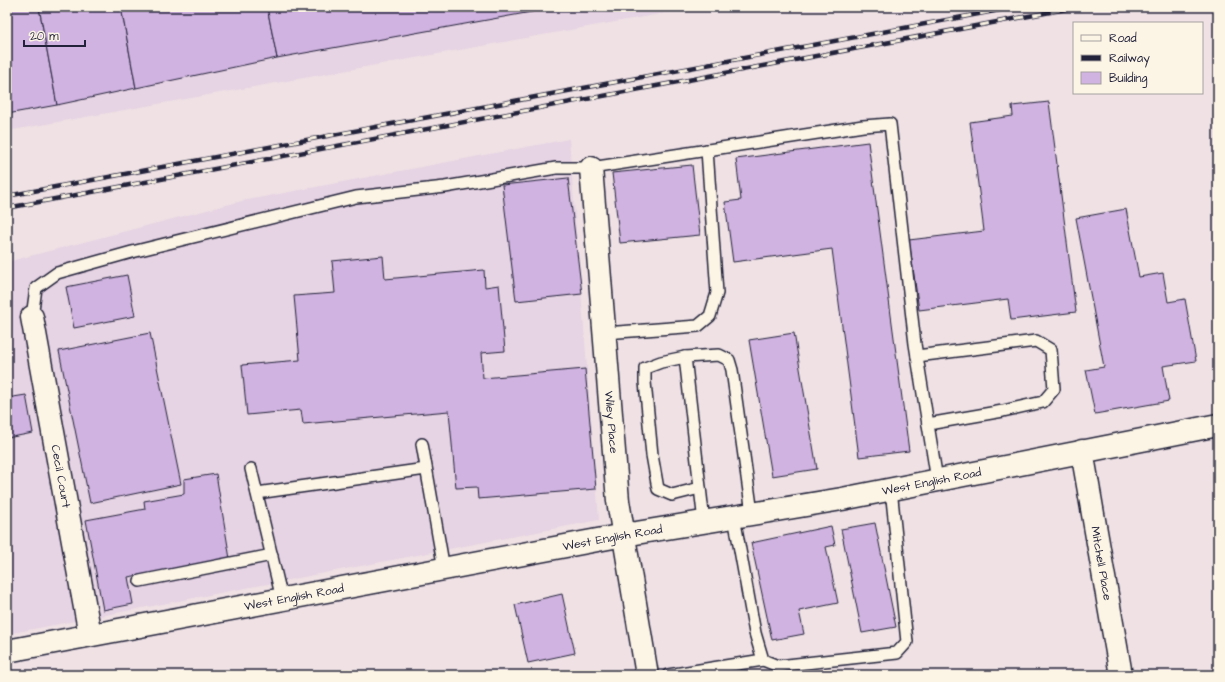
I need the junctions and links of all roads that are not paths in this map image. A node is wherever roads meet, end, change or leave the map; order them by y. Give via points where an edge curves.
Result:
1 (707, 150) junction
2 (591, 168) junction
3 (32, 317) joint
4 (605, 333) junction
5 (917, 356) junction
6 (685, 357) junction
7 (928, 424) junction
8 (1218, 425) edge
9 (422, 444) dead end
10 (1082, 451) junction
11 (252, 469) dead end
12 (426, 469) junction
13 (937, 480) junction
14 (700, 488) junction
15 (890, 489) junction
16 (257, 493) junction
17 (743, 515) junction
18 (704, 522) junction
19 (624, 535) junction
20 (272, 555) junction
21 (444, 569) junction
22 (140, 581) dead end
23 (282, 599) junction
24 (90, 635) junction
25 (7, 651) edge
26 (763, 660) junction
27 (648, 675) edge
28 (668, 675) edge
29 (1121, 675) edge

1 - 2 lane
1 - 4 lane via 717,293 710,316 698,326
1 - 5 lane via 890,124
2 - 3 lane via 556,168 445,187 356,198 132,252 57,273 36,288
2 - 4 main road, Wiley Place
3 - 24 main road, Cecil Court
4 - 19 main road, Wiley Place via 618,501
5 - 7 lane
5 - 7 lane via 1036,341 1051,350 1054,389 1043,402
6 - 14 lane
6 - 14 lane via 645,368 652,455 658,488 672,495
6 - 17 lane via 719,355 728,360 732,370
7 - 13 lane
8 - 10 main road, West English Road
9 - 12 lane
10 - 13 main road, West English Road
10 - 29 main road, Mitchell Place
11 - 16 lane
12 - 16 lane
12 - 21 lane
13 - 15 main road, West English Road
14 - 18 lane
15 - 17 main road, West English Road
15 - 26 lane via 907,642 897,653 778,666
16 - 20 lane
17 - 18 main road, West English Road
17 - 26 lane via 755,633
18 - 19 main road, West English Road
19 - 21 main road, West English Road
19 - 27 main road, Wiley Place
20 - 22 lane
20 - 23 lane
21 - 23 main road, West English Road
23 - 24 main road, West English Road
24 - 25 main road, West English Road
26 - 28 lane

